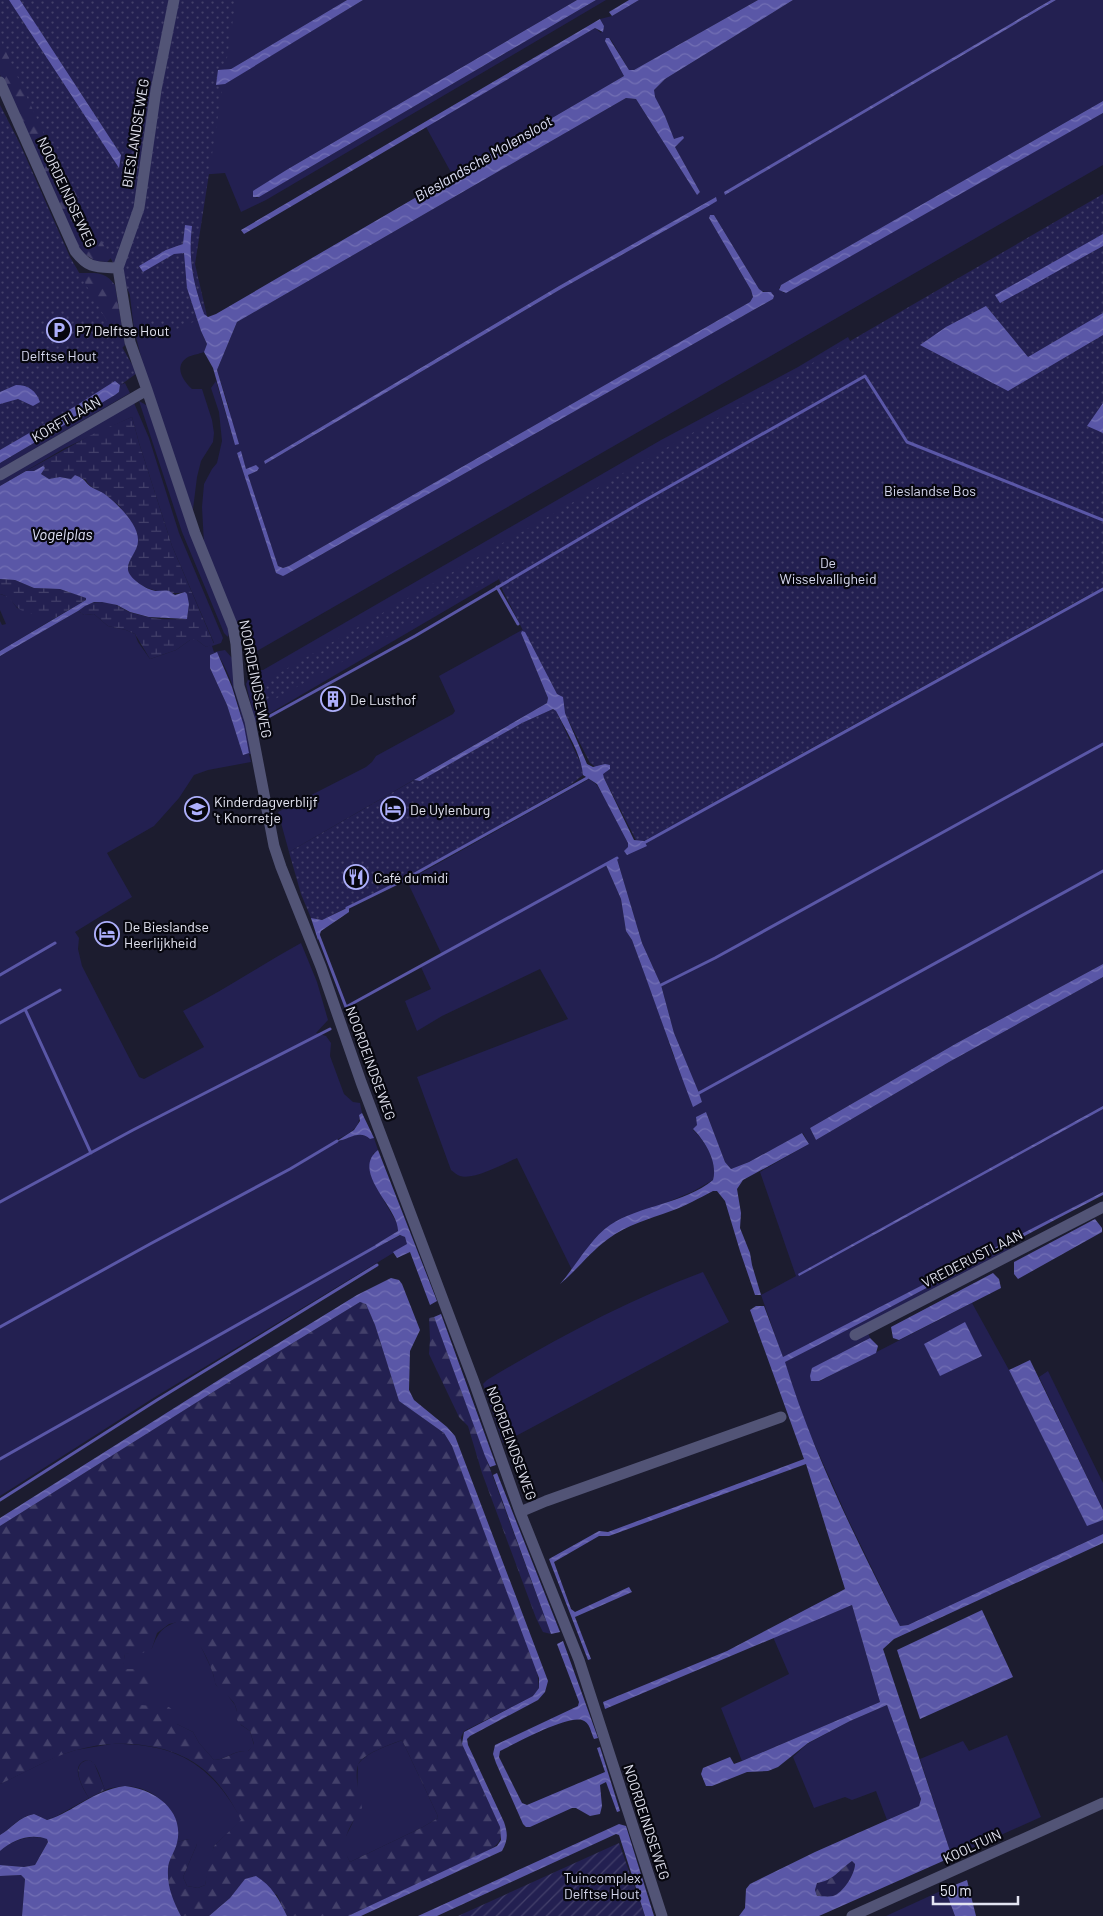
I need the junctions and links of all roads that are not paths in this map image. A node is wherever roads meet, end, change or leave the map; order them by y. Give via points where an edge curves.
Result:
1 (174, 0) edge
2 (0, 82) edge
3 (118, 268) junction
4 (147, 390) junction
5 (0, 475) edge
6 (1103, 1207) edge
7 (854, 1335) dead end
8 (781, 1418) dead end
9 (520, 1512) junction
10 (1103, 1803) edge
11 (662, 1916) edge
12 (852, 1916) edge

1 - 3 street, BIESLANDSEWEG via 156,90 139,208
2 - 3 street, NOORDEINDSEWEG via 75,251 93,267
3 - 4 street, NOORDEINDSEWEG via 130,342
4 - 5 street, KORFTLAAN
4 - 9 street, NOORDEINDSEWEG via 195,533 235,635 239,686 250,720 274,846
6 - 7 street, VREDERUSTLAAN
8 - 9 street, NOORDEINDSEWEG
9 - 11 street, NOORDEINDSEWEG via 579,1660
10 - 12 street, KOOLTUIN

